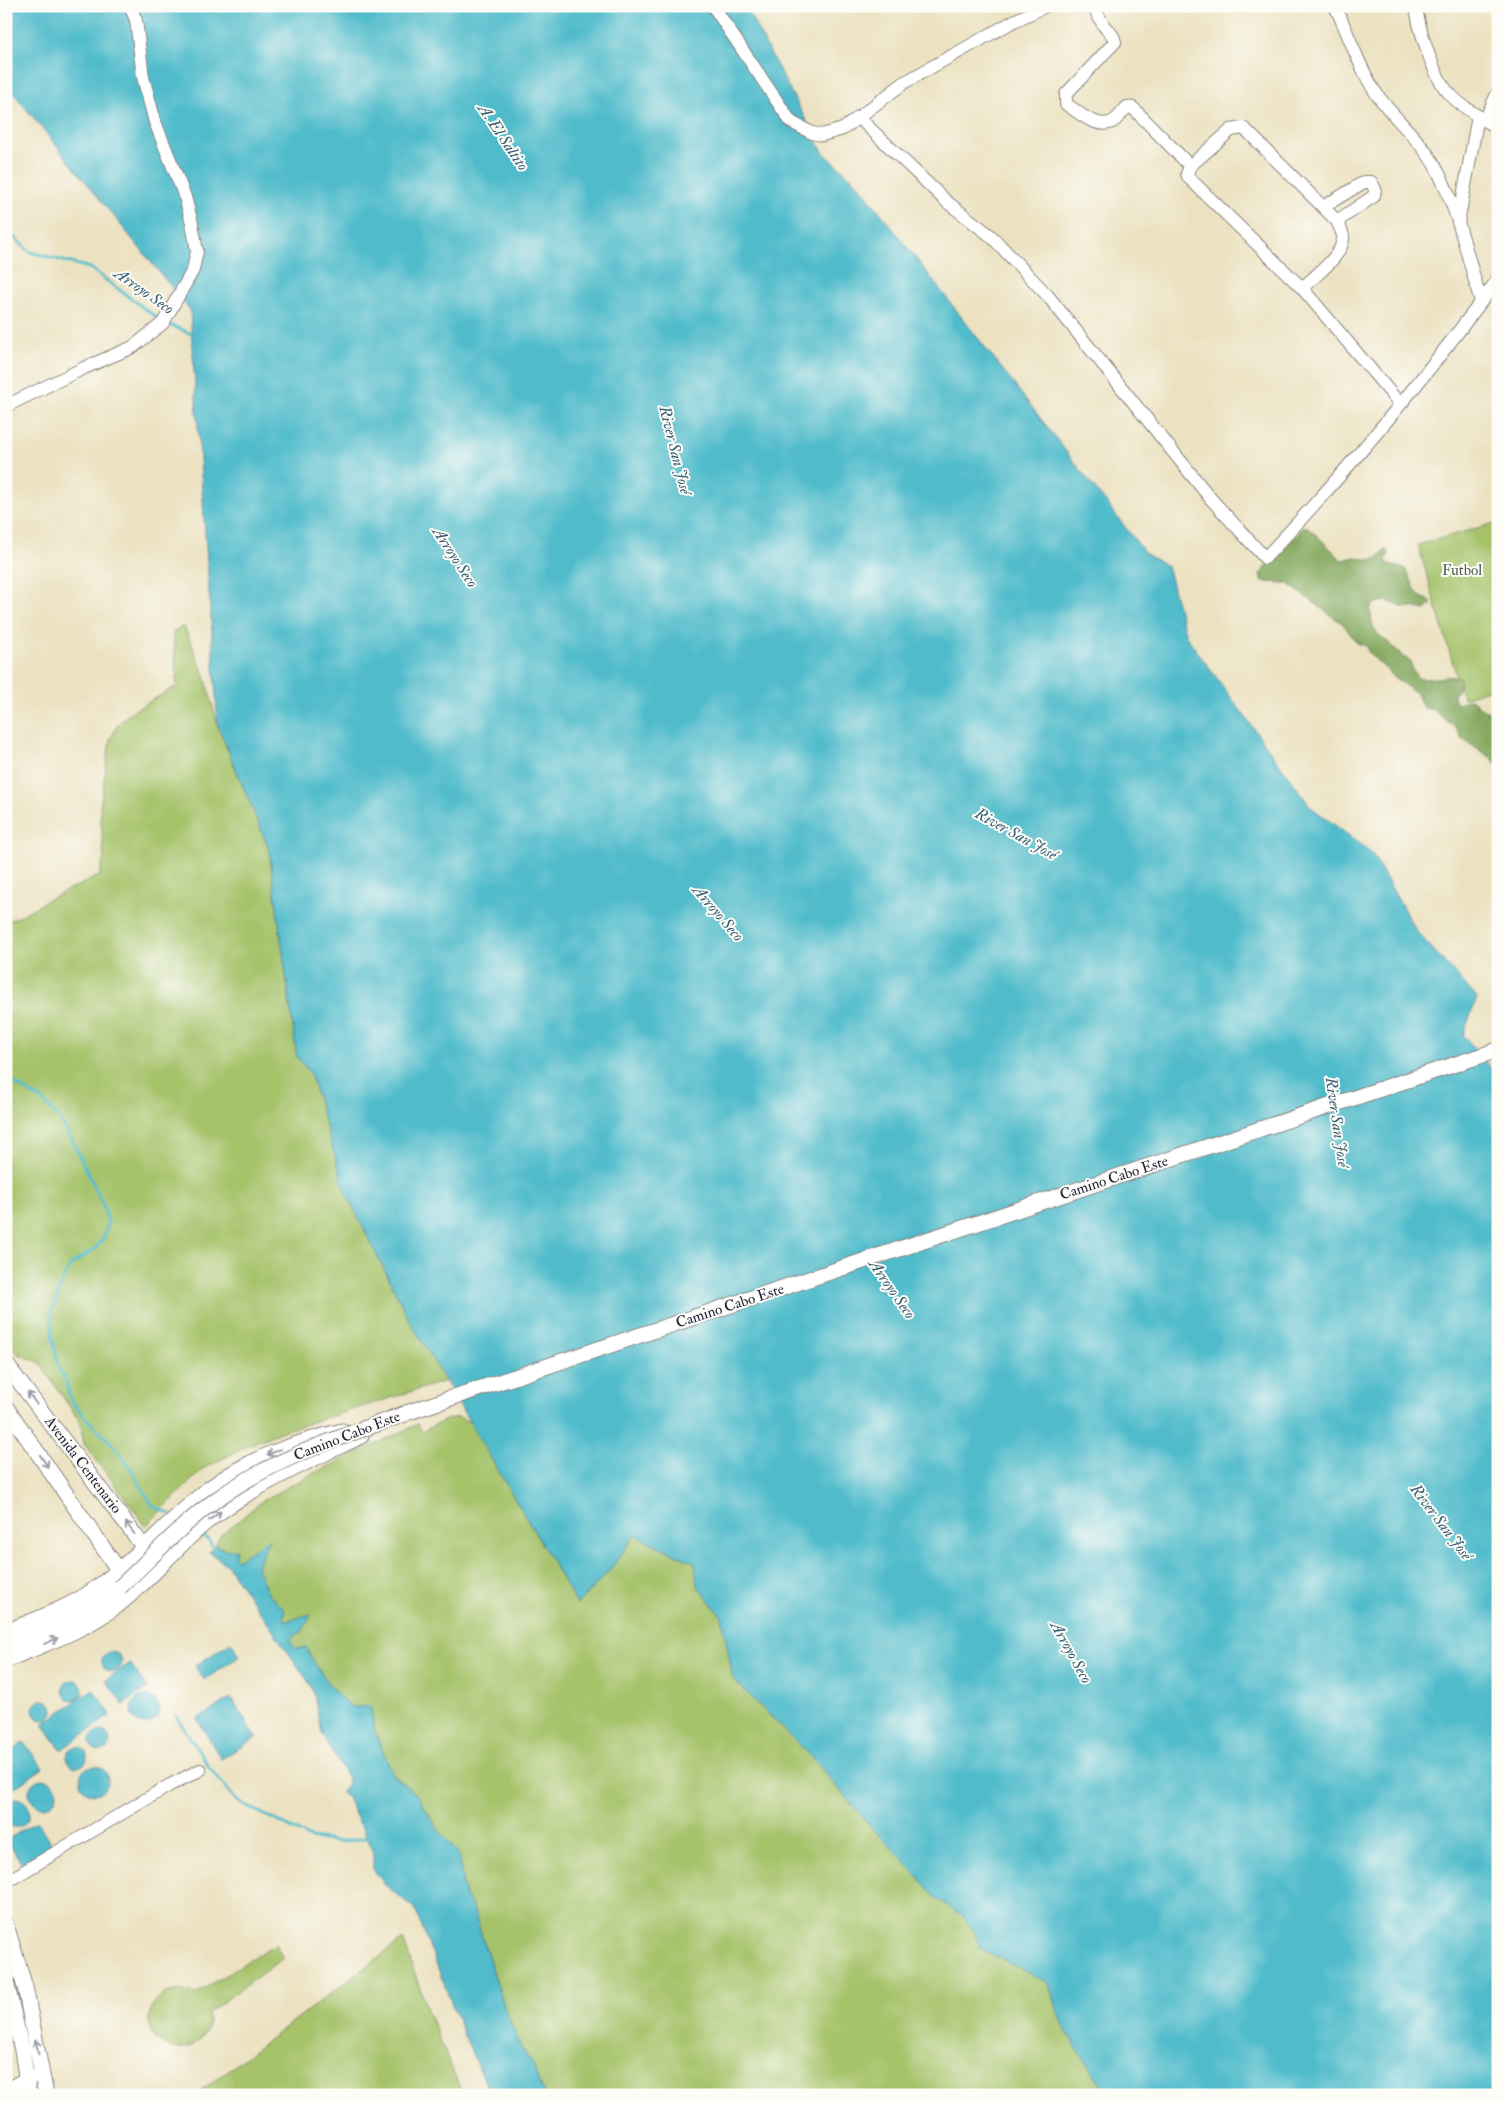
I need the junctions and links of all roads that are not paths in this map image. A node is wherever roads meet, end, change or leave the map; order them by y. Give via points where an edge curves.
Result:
1 (130, 6) edge
2 (713, 6) edge
3 (1046, 6) edge
4 (1093, 6) edge
5 (1335, 6) edge
6 (1416, 6) edge
7 (1498, 92) edge
8 (858, 117) junction
9 (1482, 118) junction
10 (1498, 128) edge
11 (1190, 166) junction
12 (1323, 207) junction
13 (1336, 221) junction
14 (1458, 226) junction
15 (1498, 279) edge
16 (1302, 288) junction
17 (1481, 302) junction
18 (1400, 404) junction
19 (6, 406) edge
20 (1494, 1051) edge
21 (6, 1364) edge
22 (6, 1406) edge
23 (6, 1413) edge
24 (405, 1414) junction
25 (24, 1432) junction
26 (144, 1547) junction
27 (160, 1566) junction
28 (119, 1570) junction
29 (127, 1589) junction
30 (6, 1632) edge
31 (6, 1646) edge
32 (6, 1660) edge
33 (200, 1770) dead end
34 (6, 1882) edge
35 (6, 1925) edge
36 (6, 1982) edge
37 (43, 2076) junction
38 (26, 2078) junction
39 (6, 2089) edge
40 (29, 2095) edge
41 (46, 2095) edge

1 - 19 street via 136,20 144,77 155,122 192,223 197,251 193,270 163,323 133,347
2 - 8 street via 791,122 822,135 843,129
3 - 8 street via 905,82
4 - 11 street via 1115,42 1066,94 1066,104 1090,120 1107,123 1127,107 1133,108
5 - 14 street via 1374,90 1434,164
6 - 9 street via 1421,32 1443,86 1458,102
7 - 9 street
8 - 18 street via 947,202 991,236 1048,296 1211,498 1265,558 1322,498
9 - 10 street
9 - 14 street
11 - 12 street via 1231,130 1243,128
11 - 16 street via 1189,178
12 - 13 street
12 - 13 street via 1364,182 1371,182 1374,196
13 - 16 street via 1343,235 1342,246
14 - 17 street
15 - 17 street
16 - 18 street
17 - 18 street
20 - 24 main road, Camino Cabo Este
26 -> 21 main road, Avenida Centenario
22 - 25 main road, Avenida Centenario
23 - 25 street
24 -> 26 main road, bridge via 308,1440 263,1456 211,1488
27 -> 24 main road, bridge via 212,1517 255,1489
24 - 29 main road, Camino Cabo Este, bridge via 304,1452 241,1483 207,1506
25 -> 28 main road, Avenida Centenario
26 - 27 main road, Avenida Centenario
26 - 28 main road
27 - 29 main road
28 - 29 main road, Avenida Centenario
28 - 30 main road via 77,1600
29 - 31 main road, Camino Cabo Este
32 -> 29 main road via 88,1624 120,1604
33 - 34 street
37 -> 35 main road via 25,1987
36 - 38 main road
37 - 38 street
37 - 41 main road
38 - 39 street
38 - 40 main road

